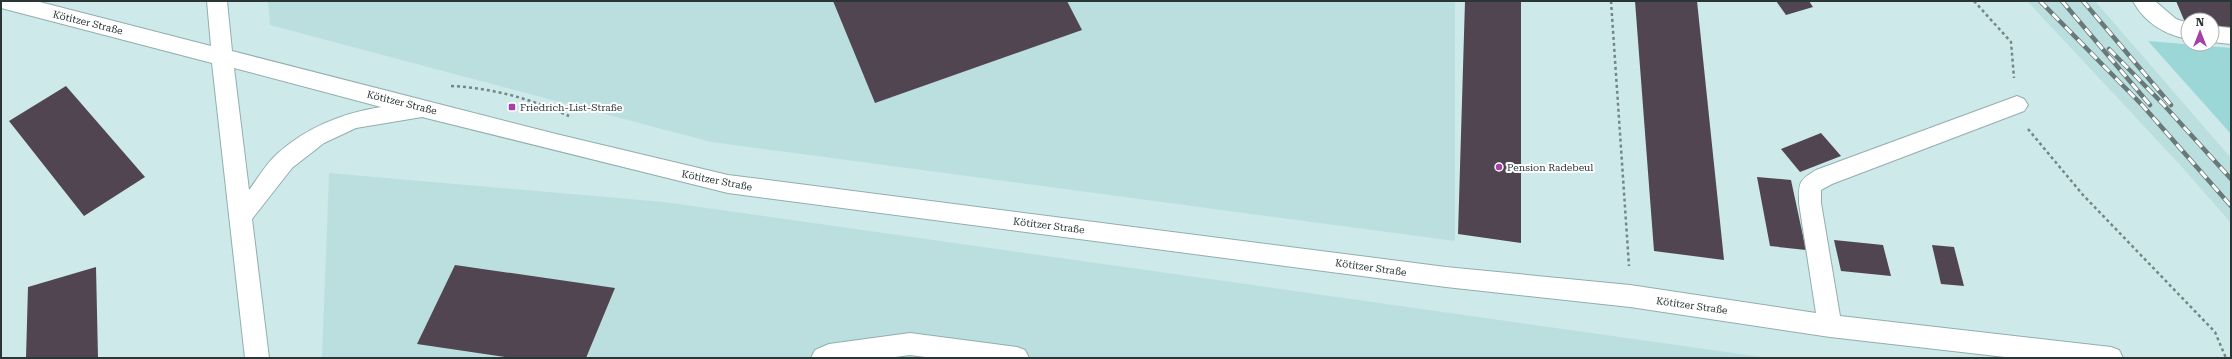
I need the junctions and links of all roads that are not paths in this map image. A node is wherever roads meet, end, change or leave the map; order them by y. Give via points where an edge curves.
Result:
1 (5, 1) edge
2 (217, 1) edge
3 (2143, 1) edge
4 (2180, 30) edge
5 (2220, 35) edge
6 (2231, 36) edge
7 (222, 57) junction
8 (2017, 105) road end
9 (427, 109) junction
10 (240, 218) junction
11 (1830, 326) junction
12 (257, 358) edge
13 (823, 358) edge
14 (1016, 358) edge
15 (2111, 358) edge

1 - 7 street, Kötitzer Straße
2 - 7 street
3 - 4 street via 2159,18
5 - 6 street
7 - 9 street, Kötitzer Straße
7 - 10 street
8 - 11 street via 1824,177 1810,185 1810,203
9 - 10 street via 352,120 316,137 284,161
9 - 11 street, Kötitzer Straße via 728,184 1446,277 1630,296
10 - 12 street
11 - 15 street, Kötitzer Straße
13 - 14 street via 828,355 910,344

